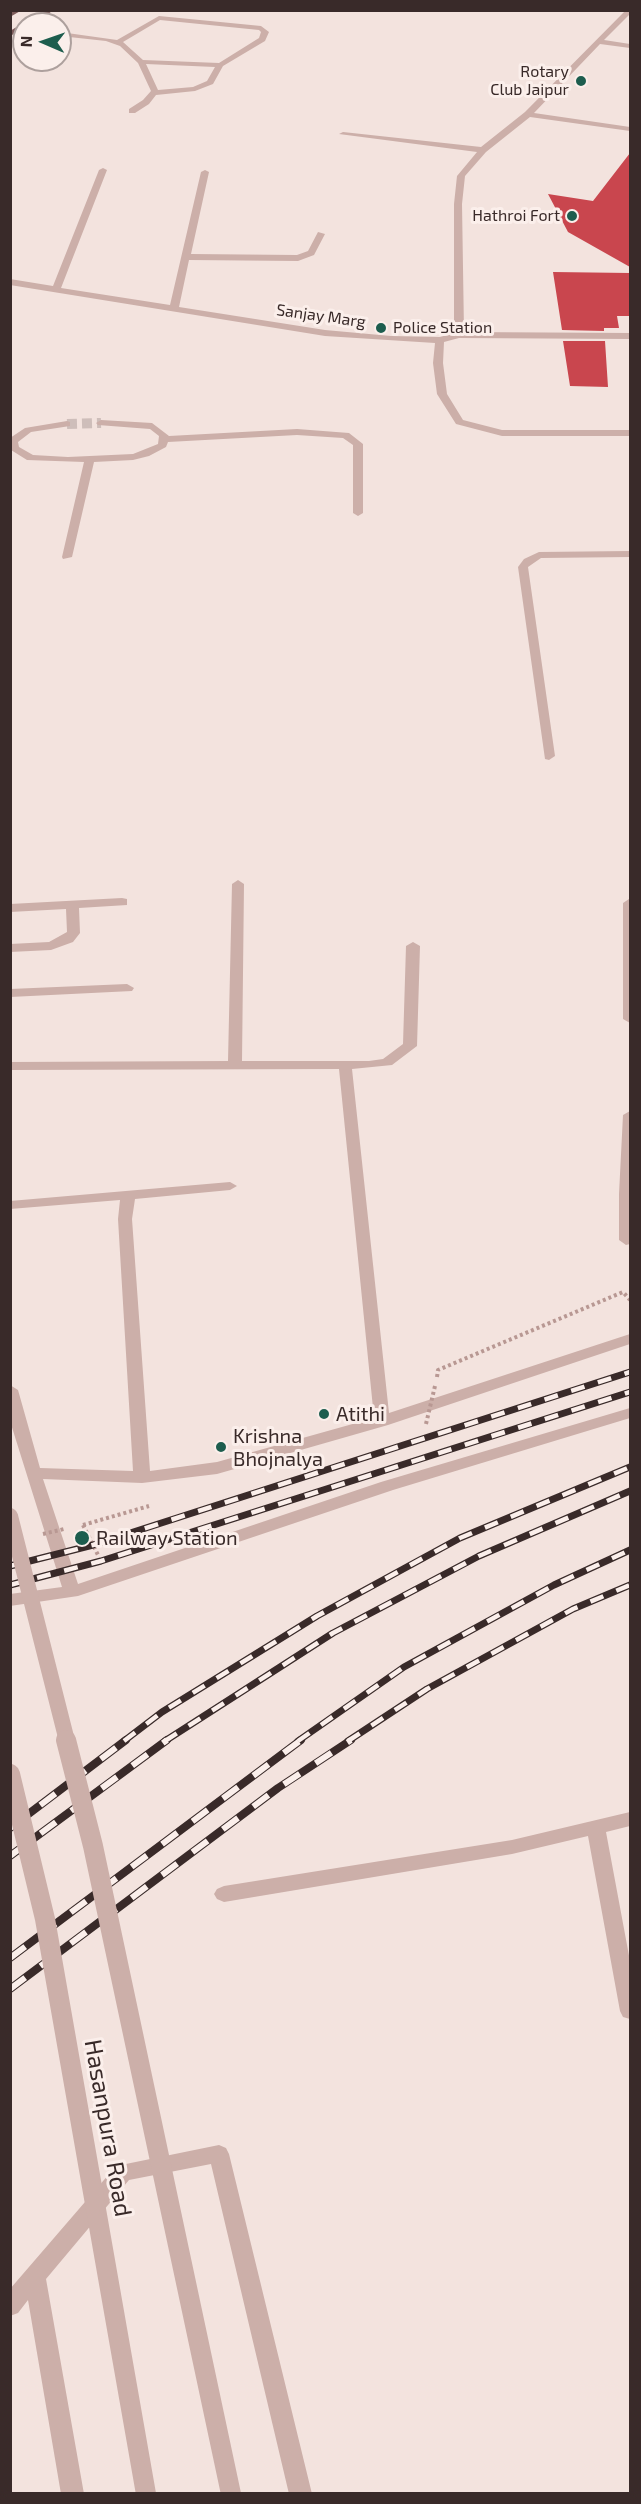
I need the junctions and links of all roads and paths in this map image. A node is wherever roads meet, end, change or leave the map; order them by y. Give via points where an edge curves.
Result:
1 (19, 10) edge
2 (630, 10) edge
3 (10, 15) edge
4 (72, 36) edge
5 (117, 42) junction
6 (599, 42) junction
7 (630, 46) edge
8 (141, 62) junction
9 (220, 65) junction
10 (153, 93) junction
11 (132, 111) dead end
12 (528, 114) junction
13 (630, 129) edge
14 (343, 134) dead end
15 (483, 150) junction
16 (103, 170) dead end
17 (205, 172) dead end
18 (321, 234) dead end
19 (186, 257) junction
20 (10, 282) edge
21 (56, 290) junction
22 (174, 308) junction
23 (459, 335) junction
24 (630, 336) edge
25 (440, 340) junction
26 (101, 423) tunnel mouth
27 (67, 424) tunnel mouth
28 (630, 433) edge
29 (164, 440) junction
30 (12, 441) edge
31 (90, 459) junction
32 (357, 513) dead end
33 (630, 554) edge
34 (68, 557) dead end
35 (549, 756) dead end
36 (238, 884) dead end
37 (122, 902) dead end
38 (629, 903) edge
39 (72, 905) junction
40 (10, 908) edge
41 (413, 946) dead end
42 (10, 948) edge
43 (127, 988) dead end
44 (10, 993) edge
45 (630, 1018) edge
46 (345, 1065) junction
47 (10, 1066) edge
48 (235, 1066) junction
49 (630, 1114) edge
50 (230, 1186) dead end
51 (128, 1194) junction
52 (10, 1205) edge
53 (630, 1240) edge
54 (630, 1300) edge
55 (630, 1339) edge
56 (10, 1390) edge
57 (630, 1413) edge
58 (382, 1420) junction
59 (426, 1424) dead end
60 (33, 1473) junction
61 (142, 1477) junction
62 (10, 1516) edge
63 (72, 1592) junction
64 (10, 1600) edge
65 (10, 1774) edge
66 (630, 1820) edge
67 (596, 1828) junction
68 (224, 1894) dead end
69 (630, 2011) edge
70 (35, 2278) junction
71 (10, 2306) edge
72 (73, 2493) edge
73 (146, 2493) edge
74 (231, 2493) edge
75 (300, 2493) edge

1 - 3 main road
2 - 6 street
4 - 5 street
5 - 8 street
5 - 9 street via 159,18 261,28 265,32 262,39
6 - 7 street
6 - 12 street
8 - 9 street
8 - 10 street
9 - 10 street via 210,82 195,89
10 - 11 street
12 - 13 street
12 - 15 street
14 - 15 street
15 - 23 street via 461,176
16 - 21 street
17 - 19 street
18 - 19 street via 307,256
19 - 22 street
20 - 21 street, Sanjay Marg
21 - 22 street, Sanjay Marg
22 - 25 street, Sanjay Marg via 325,333
23 - 24 street, Sanjay Marg
23 - 25 street, Sanjay Marg
25 - 28 street via 442,394 459,422 502,433
26 - 29 street via 152,426
27 - 30 street via 28,430
29 - 31 street via 163,445 147,454
29 - 32 street via 297,432 346,435 358,444
30 - 31 street via 19,453 31,458
31 - 34 street
33 - 35 street via 539,555 523,567
36 - 48 street
37 - 39 street
38 - 45 street
39 - 40 street
39 - 42 street via 74,933 68,939 51,946
41 - 46 street via 410,1046 387,1062
43 - 44 street
46 - 48 street
46 - 58 street
47 - 48 street
49 - 53 street via 626,1194 626,1240
50 - 51 street
51 - 52 street
51 - 61 street via 125,1219
54 - 59 path, bridge via 623,1292 438,1370
55 - 58 street
56 - 60 street
57 - 63 street via 387,1486
58 - 61 street via 217,1468
60 - 61 street
60 - 63 street
62 - 74 street, bridge via 93,1846
63 - 64 street
65 - 73 street, Hasanpura Road, bridge via 45,1919
66 - 67 street
67 - 68 street via 512,1847
67 - 69 street
70 - 71 street
70 - 72 street
70 - 75 street via 123,2172 219,2154

